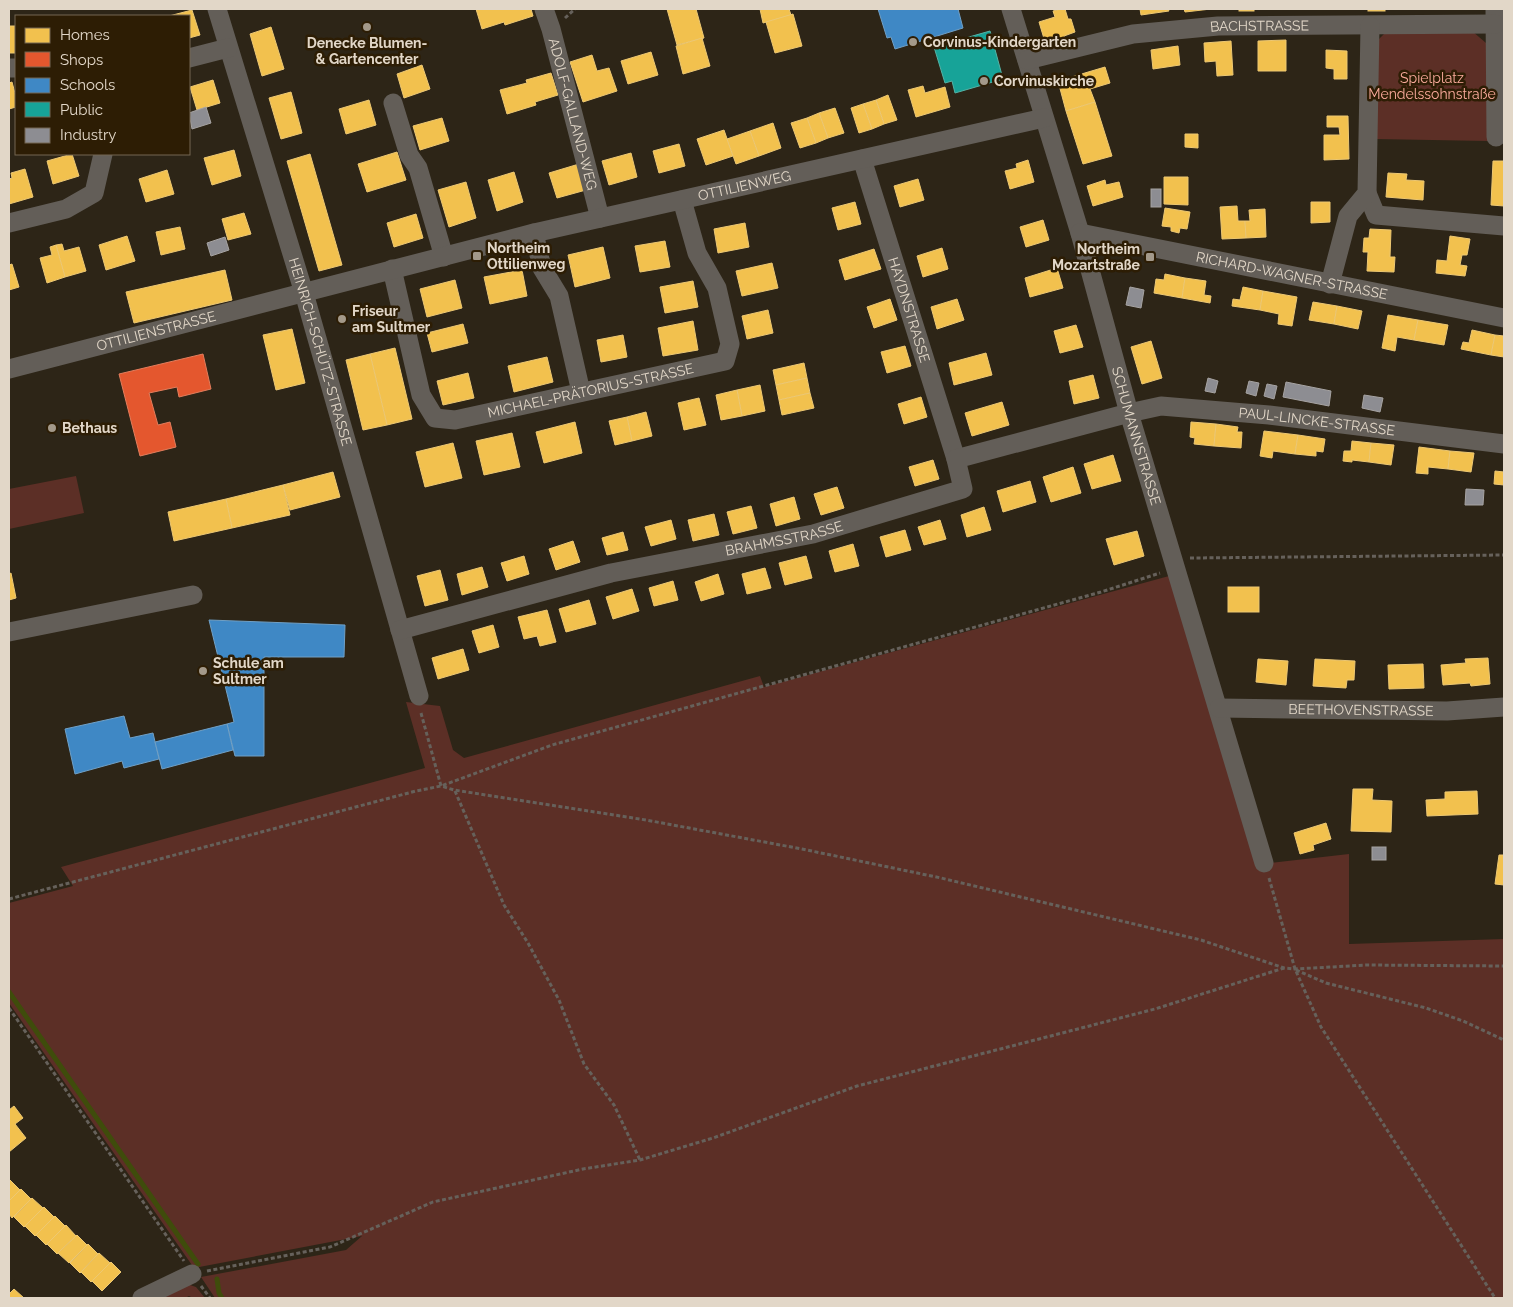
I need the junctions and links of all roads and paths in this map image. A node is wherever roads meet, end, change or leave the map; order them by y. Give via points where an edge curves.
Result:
1 (216, 9) edge
2 (544, 9) edge
3 (1011, 9) edge
4 (1495, 16) edge
5 (1370, 26) junction
6 (228, 48) junction
7 (190, 58) edge
8 (1027, 60) junction
9 (393, 102) dead end
10 (1044, 118) junction
11 (1496, 137) dead end
12 (103, 155) edge
13 (862, 159) junction
14 (1367, 192) junction
15 (682, 200) junction
16 (600, 218) junction
17 (9, 222) edge
18 (1504, 226) edge
19 (1080, 233) junction
20 (534, 234) junction
21 (444, 257) junction
22 (392, 269) junction
23 (1330, 284) junction
24 (304, 292) junction
25 (1504, 318) edge
26 (9, 369) edge
27 (581, 392) junction
28 (1129, 412) junction
29 (1504, 444) edge
30 (956, 459) junction
31 (1504, 555) edge
32 (1174, 564) junction
33 (193, 595) dead end
34 (400, 630) junction
35 (9, 632) edge
36 (420, 704) joint
37 (1504, 707) edge
38 (1219, 708) junction
39 (440, 786) junction
40 (454, 790) junction
41 (1264, 863) joint
42 (9, 900) edge
43 (1504, 966) edge
44 (1284, 968) junction
45 (1295, 970) junction
46 (9, 1008) edge
47 (1504, 1040) edge
48 (640, 1160) junction
49 (192, 1274) junction
50 (142, 1298) edge
51 (210, 1298) edge
52 (1495, 1298) edge

1 - 6 street, HEINRICH-SCHÜTZ-STRASSE
2 - 16 street, ADOLF-GALLAND-WEG
3 - 8 street, SCHUMANNSTRASSE
4 - 5 street, BACHSTRASSE
4 - 11 street
5 - 8 street, BACHSTRASSE via 1218,26 1142,33
5 - 14 street
6 - 7 street
6 - 24 street, HEINRICH-SCHÜTZ-STRASSE
8 - 10 street, SCHUMANNSTRASSE
9 - 21 street via 409,156 418,168
10 - 13 street, OTTILIENWEG
10 - 19 street, SCHUMANNSTRASSE
12 - 17 street via 94,193 66,209
13 - 15 street, OTTILIENWEG
13 - 30 street, HAYDNSTRASSE
14 - 18 street via 1376,215
14 - 23 street via 1348,216
15 - 16 street, OTTILIENWEG
15 - 27 street, MICHAEL-PRÄTORIUS-STRASSE via 697,253 717,288 730,344 725,361
16 - 20 street, OTTILIENWEG
19 - 23 street, RICHARD-WAGNER-STRASSE
19 - 28 street, SCHUMANNSTRASSE
20 - 21 street, OTTILIENWEG
20 - 27 street via 542,268 559,296
21 - 22 street, OTTILIENWEG
22 - 24 street, OTTILIENWEG
22 - 27 street, MICHAEL-PRÄTORIUS-STRASSE via 421,395 435,418 455,420
23 - 25 street, RICHARD-WAGNER-STRASSE
24 - 26 street, OTTILIENSTRASSE
24 - 34 street, HEINRICH-SCHÜTZ-STRASSE
28 - 29 street, PAUL-LINCKE-STRASSE via 1161,406 1269,415
28 - 30 street
28 - 32 street, SCHUMANNSTRASSE
30 - 34 street, BRAHMSSTRASSE via 963,489 813,534 611,574
31 - 32 path
32 - 38 street, SCHUMANNSTRASSE
32 - 39 path via 1101,592 552,745
33 - 35 street
34 - 36 street, HEINRICH-SCHÜTZ-STRASSE
36 - 39 path
37 - 38 street, BEETHOVENSTRASSE via 1447,711
38 - 41 street, SCHUMANNSTRASSE
39 - 40 path
39 - 42 path
40 - 44 path via 656,822 932,876 1201,940
40 - 48 path via 504,905 559,1000 584,1064 614,1105
41 - 45 path
43 - 45 path via 1367,965
44 - 45 path
44 - 48 path via 1155,1009 856,1086 713,1138
45 - 47 path via 1326,983 1426,1008
45 - 52 path via 1321,1027
46 - 49 path
48 - 49 path via 583,1169 433,1202 330,1247
49 - 50 street
49 - 51 path

